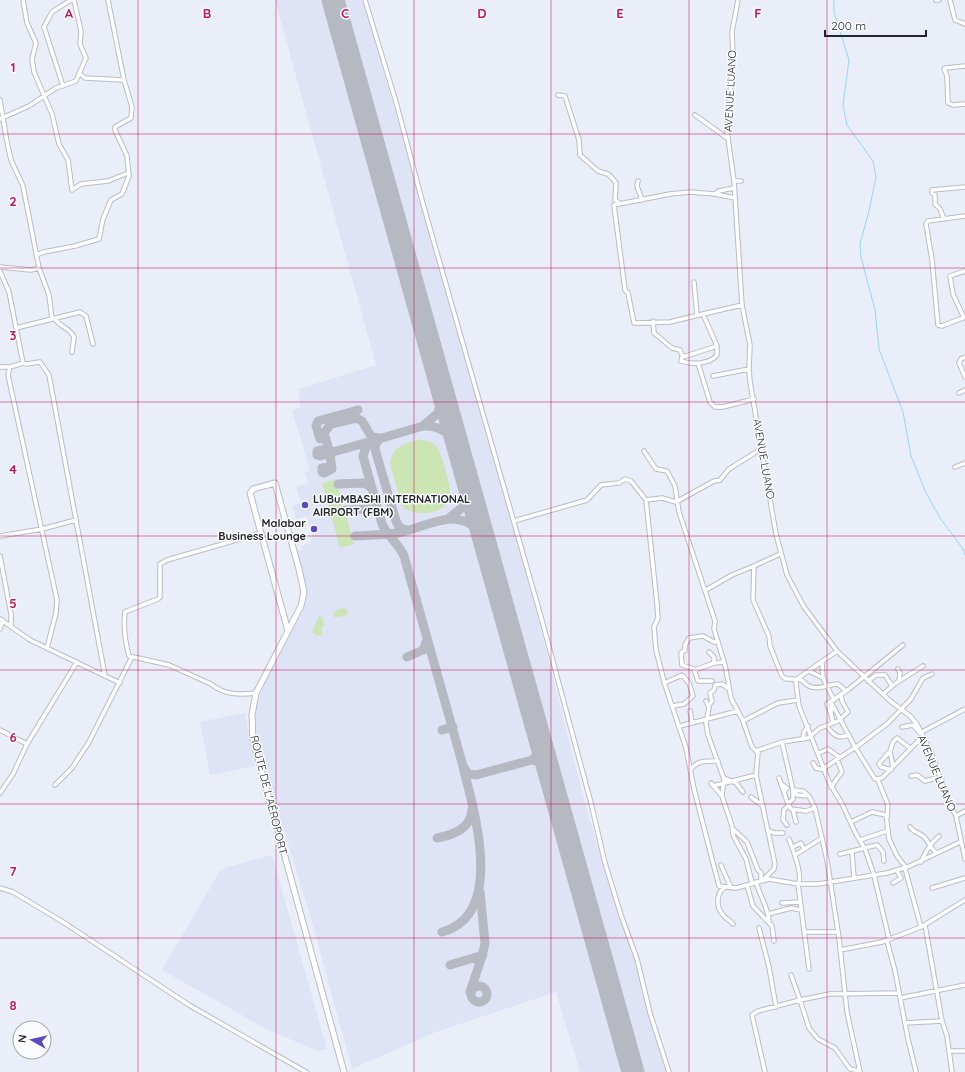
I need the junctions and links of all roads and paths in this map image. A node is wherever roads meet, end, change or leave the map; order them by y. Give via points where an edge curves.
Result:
1 (23, 0) edge
2 (73, 0) edge
3 (108, 0) edge
4 (365, 0) edge
5 (738, 0) edge
6 (950, 0) edge
7 (965, 24) edge
8 (965, 66) edge
9 (79, 73) junction
10 (124, 80) junction
11 (63, 86) junction
12 (44, 95) junction
13 (558, 95) dead end
14 (0, 100) edge
15 (965, 104) edge
16 (695, 115) dead end
17 (1, 119) edge
18 (727, 138) junction
19 (128, 173) junction
20 (638, 181) dead end
21 (734, 181) junction
22 (741, 181) dead end
23 (965, 187) edge
24 (734, 188) junction
25 (715, 194) junction
26 (735, 198) junction
27 (642, 200) junction
28 (620, 204) junction
29 (965, 216) edge
30 (944, 219) junction
31 (36, 255) junction
32 (0, 267) edge
33 (39, 268) junction
34 (0, 271) edge
35 (965, 271) edge
36 (694, 282) dead end
37 (742, 305) junction
38 (703, 314) junction
39 (697, 315) junction
40 (964, 317) edge
41 (53, 319) junction
42 (653, 321) junction
43 (16, 328) junction
44 (93, 344) dead end
45 (717, 346) junction
46 (72, 352) dead end
47 (682, 357) junction
48 (965, 357) edge
49 (23, 363) junction
50 (698, 363) junction
51 (0, 367) edge
52 (10, 367) junction
53 (749, 369) junction
54 (713, 376) dead end
55 (965, 377) edge
56 (965, 390) edge
57 (959, 393) dead end
58 (754, 399) junction
59 (761, 449) junction
60 (644, 451) dead end
61 (965, 463) edge
62 (954, 467) dead end
63 (646, 500) junction
64 (676, 502) junction
65 (76, 520) junction
66 (514, 521) junction
67 (42, 529) junction
68 (261, 534) junction
69 (0, 536) edge
70 (780, 554) junction
71 (0, 556) edge
72 (754, 566) junction
73 (706, 590) junction
74 (2, 620) edge
75 (11, 626) junction
76 (0, 629) edge
77 (288, 630) junction
78 (717, 642) junction
79 (903, 644) dead end
80 (47, 648) junction
81 (837, 651) junction
82 (709, 652) dead end
83 (132, 657) junction
84 (76, 662) junction
85 (724, 662) junction
86 (714, 663) junction
87 (822, 663) junction
88 (923, 666) dead end
89 (898, 669) dead end
90 (695, 670) junction
91 (809, 671) junction
92 (932, 674) dead end
93 (105, 676) junction
94 (728, 676) junction
95 (864, 677) junction
96 (823, 678) junction
97 (798, 680) junction
98 (712, 681) dead end
99 (868, 681) junction
100 (899, 681) junction
101 (120, 683) junction
102 (664, 683) junction
103 (721, 684) junction
104 (828, 686) junction
105 (892, 686) junction
106 (729, 688) junction
107 (846, 692) junction
108 (256, 693) junction
109 (883, 694) junction
110 (841, 695) junction
111 (706, 700) dead end
112 (798, 700) junction
113 (842, 700) junction
114 (834, 701) junction
115 (709, 705) junction
116 (673, 706) junction
117 (902, 709) junction
118 (963, 710) edge
119 (690, 711) dead end
120 (738, 711) junction
121 (965, 714) edge
122 (707, 718) junction
123 (840, 718) junction
124 (743, 721) junction
125 (692, 722) junction
126 (833, 723) junction
127 (680, 726) junction
128 (808, 726) junction
129 (826, 726) junction
130 (902, 727) dead end
131 (0, 730) edge
132 (920, 733) junction
133 (812, 735) junction
134 (849, 735) junction
135 (922, 737) junction
136 (803, 739) junction
137 (782, 742) junction
138 (27, 744) junction
139 (855, 747) junction
140 (910, 748) junction
141 (756, 751) junction
142 (890, 751) junction
143 (819, 753) junction
144 (838, 758) junction
145 (718, 761) junction
146 (813, 763) dead end
147 (824, 769) junction
148 (892, 769) junction
149 (691, 770) junction
150 (756, 775) junction
151 (911, 776) dead end
152 (724, 778) junction
153 (779, 778) dead end
154 (878, 780) junction
155 (942, 780) junction
156 (732, 781) junction
157 (724, 784) junction
158 (55, 785) dead end
159 (831, 787) junction
160 (793, 790) junction
161 (743, 792) dead end
162 (0, 793) edge
163 (722, 796) junction
164 (751, 797) dead end
165 (788, 805) junction
166 (762, 806) junction
167 (815, 808) junction
168 (793, 810) junction
169 (965, 811) edge
170 (887, 816) junction
171 (956, 816) junction
172 (796, 822) dead end
173 (851, 822) junction
174 (787, 824) dead end
175 (910, 828) dead end
176 (733, 829) junction
177 (768, 830) junction
178 (887, 831) junction
179 (783, 833) dead end
180 (939, 836) dead end
181 (822, 838) junction
182 (789, 839) dead end
183 (860, 840) junction
184 (960, 842) junction
185 (929, 845) junction
186 (792, 848) junction
187 (870, 848) junction
188 (804, 849) junction
189 (865, 849) junction
190 (852, 852) junction
191 (937, 853) junction
192 (840, 854) dead end
193 (867, 854) junction
194 (795, 855) junction
195 (965, 859) edge
196 (884, 861) dead end
197 (921, 862) junction
198 (721, 865) dead end
199 (905, 868) junction
200 (897, 871) junction
201 (771, 872) junction
202 (874, 875) junction
203 (854, 878) junction
204 (965, 878) edge
205 (773, 880) junction
206 (762, 881) junction
207 (756, 882) junction
208 (830, 882) junction
209 (893, 883) dead end
210 (749, 884) junction
211 (798, 884) junction
212 (0, 888) edge
213 (724, 888) junction
214 (731, 888) junction
215 (932, 888) dead end
216 (965, 900) edge
217 (800, 902) junction
218 (782, 903) dead end
219 (801, 910) junction
220 (768, 914) junction
221 (769, 921) junction
222 (733, 924) dead end
223 (924, 926) junction
224 (759, 928) dead end
225 (804, 932) junction
226 (838, 932) junction
227 (888, 940) junction
228 (774, 941) dead end
229 (840, 950) junction
230 (808, 969) dead end
231 (790, 975) dead end
232 (965, 985) edge
233 (936, 991) junction
234 (845, 994) junction
235 (900, 995) junction
236 (800, 1000) junction
237 (776, 1007) junction
238 (942, 1021) junction
239 (906, 1023) junction
240 (949, 1051) junction
241 (965, 1051) edge
242 (860, 1071) edge
243 (306, 1072) edge
244 (344, 1072) edge
245 (669, 1072) edge
246 (765, 1072) edge
247 (916, 1072) edge
248 (952, 1072) edge

1 - 12 street via 27,22 36,43 32,65
2 - 9 street via 81,31 80,44 86,58
2 - 11 street via 52,12 44,28
3 - 10 street
4 - 66 street
5 - 18 street, AVENUE LUANO via 732,32 733,55
6 - 7 street via 955,20
8 - 15 street via 944,69 948,103 953,106
9 - 10 street via 85,78
9 - 11 street via 76,81
10 - 19 street via 132,107 131,118 115,127 115,130 127,156
11 - 12 street
12 - 17 street via 29,106
12 - 19 street via 52,114 59,144 68,160 72,190 81,184 108,181
13 - 28 street via 565,96 568,103 579,140 580,156 598,171 608,174 613,179 616,183 615,200
14 - 17 street
16 - 18 street
17 - 31 street via 11,160 27,202
18 - 21 street, AVENUE LUANO
19 - 31 street via 128,182 122,194 111,200 103,219 99,239
20 - 27 street
21 - 22 street
21 - 24 street, AVENUE LUANO
23 - 30 street via 932,190 935,204
24 - 25 street
24 - 26 street, AVENUE LUANO
25 - 26 street
25 - 27 street via 675,193
26 - 37 street, AVENUE LUANO
27 - 28 street
28 - 42 street via 614,205 614,213 625,290 628,293 633,322 636,324
29 - 30 street
30 - 40 street via 927,222 937,318 941,326
31 - 33 street
32 - 33 street via 31,270
33 - 41 street via 49,294
34 - 43 street via 9,292
35 - 40 street via 950,276 953,294
36 - 39 street
37 - 38 street
37 - 53 street, AVENUE LUANO via 750,345
38 - 39 street
38 - 45 street
39 - 42 street via 670,322
41 - 43 street
41 - 44 street via 83,313
41 - 46 street via 72,334
42 - 47 street via 654,332 672,348 680,350
43 - 49 street
45 - 47 street
45 - 50 street via 718,353 714,358
47 - 50 street via 683,362
48 - 55 street via 959,363
49 - 52 street
49 - 65 street via 40,362 49,376
50 - 58 street via 710,402 714,407
51 - 52 street
52 - 67 street via 8,375
53 - 54 street
53 - 58 street, AVENUE LUANO
56 - 57 street
58 - 59 street, AVENUE LUANO
59 - 64 street via 729,469 720,480
59 - 70 street, AVENUE LUANO
60 - 64 street via 656,469 668,471 675,486
61 - 62 street
63 - 64 street via 662,498
63 - 66 street via 631,481 626,479 619,483 601,485 587,500
63 - 102 street via 658,618 654,627 654,637
64 - 73 street
65 - 67 street
65 - 93 street
66 - 245 street via 605,863 620,915 637,959 650,1013
67 - 69 street
67 - 80 street via 57,600
68 - 77 main road
68 - 77 main road, ROUTE DE L'AÉROPORT via 250,493 253,489 275,483 304,592 301,606
68 - 83 street via 160,564 159,598 124,612 124,636 129,656
70 - 72 street
70 - 81 street, AVENUE LUANO via 787,575 804,607
71 - 75 street
72 - 73 street
72 - 97 street via 753,598 769,636 770,646 784,678
73 - 78 street via 716,621 714,629
74 - 75 street
74 - 76 street
75 - 80 street via 30,640
77 - 108 main road, ROUTE DE L'AÉROPORT
78 - 85 street
78 - 90 street via 703,636 688,638 685,650 681,653 682,663 684,667 690,666
79 - 95 street
80 - 84 street
81 - 87 street
81 - 95 street, AVENUE LUANO
82 - 86 street via 714,657
83 - 101 street
83 - 108 street via 169,665 217,689 237,695
84 - 93 street
84 - 138 street
85 - 86 street
85 - 94 street
86 - 90 street
87 - 91 street
87 - 96 street
88 - 100 street
89 - 100 street
90 - 98 street via 698,681
91 - 96 street
91 - 97 street
92 - 117 street via 924,678 916,693
93 - 101 street
94 - 103 street
94 - 106 street
95 - 99 street, AVENUE LUANO
95 - 107 street
96 - 104 street
97 - 104 street via 813,688
97 - 112 street
99 - 105 street via 876,675 885,675
99 - 109 street, AVENUE LUANO
100 - 105 street
101 - 158 street via 89,742 72,768
102 - 116 street
102 - 116 street via 682,675 690,686 693,696 684,704
103 - 106 street
103 - 115 street via 714,685 714,690 710,692 712,702
104 - 107 street via 838,684
104 - 114 street
105 - 109 street
106 - 120 street
107 - 110 street
108 - 244 main road, ROUTE DE L'AÉROPORT via 252,715 253,740
109 - 117 street, AVENUE LUANO
110 - 113 street
110 - 114 street
111 - 115 street
112 - 124 street via 778,703
112 - 128 street
113 - 114 street
113 - 123 street via 848,712
114 - 123 street
114 - 126 street via 831,714
115 - 122 street
116 - 127 street
117 - 132 street, AVENUE LUANO via 917,724
117 - 139 street via 888,723
118 - 121 street
118 - 132 street
119 - 125 street
120 - 122 street
120 - 124 street
122 - 125 street
122 - 145 street via 708,738
123 - 126 street
123 - 134 street
124 - 141 street via 752,747
125 - 127 street
126 - 129 street
127 - 149 street
128 - 133 street
128 - 136 street
129 - 133 street
129 - 134 street via 835,736 841,738
130 - 132 street via 912,725
131 - 138 street
132 - 135 street, AVENUE LUANO
133 - 136 street
133 - 143 street
134 - 139 street
135 - 140 street
135 - 155 street, AVENUE LUANO
136 - 137 street
137 - 141 street
137 - 160 street
138 - 162 street via 13,774
139 - 144 street
139 - 154 street
140 - 142 street via 897,738 892,743
140 - 148 street
141 - 150 street via 759,756
142 - 148 street
142 - 148 street via 879,765
143 - 144 street via 828,749
143 - 147 street
144 - 147 street
144 - 159 street via 842,772
145 - 149 street via 705,761
145 - 152 street
146 - 147 street via 816,768
147 - 159 street
148 - 154 street
149 - 213 street via 719,886
150 - 156 street
150 - 166 street
151 - 155 street via 917,775 924,780
152 - 156 street
152 - 157 street
153 - 165 street via 781,784 787,788 784,792
154 - 170 street via 888,805
155 - 171 street, AVENUE LUANO
156 - 157 street
156 - 161 street
157 - 163 street
157 - 163 street via 712,785
159 - 173 street
160 - 165 street via 792,800
160 - 167 street via 803,791 809,796
163 - 176 street
164 - 166 street
165 - 168 street
165 - 174 street via 783,816
166 - 177 street
167 - 168 street
167 - 181 street
168 - 172 street
169 - 171 street
170 - 173 street via 872,812
170 - 178 street
171 - 184 street, AVENUE LUANO
173 - 183 street
175 - 185 street via 914,833 922,835
176 - 206 street via 747,842
176 - 210 street via 746,859
177 - 179 street
177 - 201 street via 775,864
178 - 183 street
178 - 199 street
180 - 185 street
181 - 188 street
181 - 208 street
182 - 186 street
183 - 189 street
184 - 191 street
184 - 195 street, AVENUE LUANO
185 - 191 street
185 - 197 street
186 - 188 street via 802,843
186 - 194 street
187 - 189 street
187 - 193 street
187 - 196 street via 879,846
188 - 194 street
189 - 190 street
189 - 193 street
190 - 192 street
190 - 203 street
191 - 197 street
193 - 202 street
194 - 211 street via 800,878
197 - 199 street
198 - 214 street
199 - 200 street
199 - 223 street
200 - 202 street
200 - 209 street via 901,878
201 - 205 street
201 - 206 street
202 - 203 street
202 - 227 street
203 - 208 street
204 - 215 street
205 - 206 street
205 - 211 street
206 - 207 street
207 - 210 street
207 - 220 street
208 - 211 street
208 - 226 street
210 - 214 street
210 - 221 street via 753,906
211 - 217 street
212 - 243 street via 13,892 64,922 189,1005
213 - 214 street
213 - 222 street via 718,896 718,903 722,914
216 - 223 street
217 - 218 street
217 - 219 street
219 - 220 street via 791,908
219 - 225 street
220 - 221 street
221 - 228 street
223 - 227 street
223 - 233 street
224 - 237 street
225 - 226 street
225 - 230 street
226 - 229 street
227 - 229 street
227 - 235 street
229 - 234 street
231 - 236 street
232 - 233 street
233 - 235 street
233 - 238 street
234 - 235 street
234 - 236 street via 826,994
234 - 242 street via 852,1041
235 - 239 street
236 - 237 street
236 - 242 street via 806,1021 816,1037 835,1048 850,1069
237 - 246 street via 752,1015
238 - 239 street
238 - 240 street
239 - 247 street
240 - 241 street
240 - 248 street

